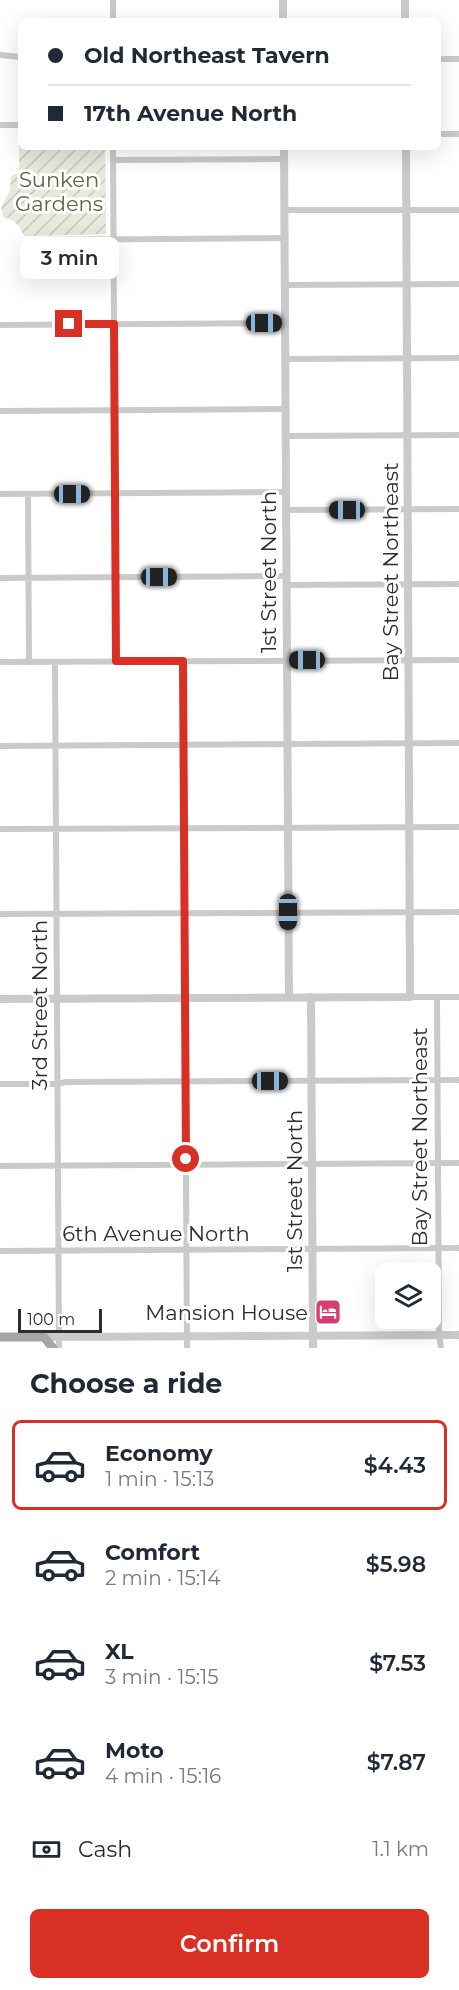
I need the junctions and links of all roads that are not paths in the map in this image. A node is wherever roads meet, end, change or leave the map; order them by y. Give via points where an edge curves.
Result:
1 (113, 0) edge
2 (283, 0) edge
3 (405, 0) edge
4 (113, 18) edge
5 (283, 18) edge
6 (405, 18) edge
7 (0, 57) edge
8 (18, 57) edge
9 (441, 59) edge
10 (459, 59) edge
11 (0, 125) edge
12 (18, 125) edge
13 (441, 134) edge
14 (459, 134) edge
15 (113, 150) edge
16 (284, 150) edge
17 (406, 150) edge
18 (284, 159) junction
19 (114, 160) junction
20 (406, 209) junction
21 (284, 210) junction
22 (459, 210) edge
23 (285, 238) junction
24 (114, 239) junction
25 (40, 240) dead end
26 (459, 284) edge
27 (285, 285) junction
28 (406, 285) junction
29 (285, 323) junction
30 (114, 324) junction
31 (0, 325) edge
32 (459, 358) edge
33 (285, 359) junction
34 (407, 359) junction
35 (285, 409) junction
36 (115, 410) junction
37 (0, 411) edge
38 (407, 435) junction
39 (459, 435) edge
40 (286, 436) junction
41 (286, 492) junction
42 (115, 493) junction
43 (0, 494) edge
44 (28, 494) junction
45 (408, 509) junction
46 (459, 509) edge
47 (286, 510) junction
48 (116, 577) junction
49 (0, 578) edge
50 (29, 578) junction
51 (286, 580) junction
52 (408, 584) junction
53 (459, 584) edge
54 (287, 660) junction
55 (408, 660) junction
56 (459, 660) edge
57 (116, 661) junction
58 (183, 661) junction
59 (0, 662) edge
60 (29, 662) junction
61 (55, 662) junction
62 (409, 743) junction
63 (459, 743) edge
64 (287, 744) junction
65 (56, 745) junction
66 (183, 745) junction
67 (0, 746) edge
68 (409, 827) junction
69 (459, 827) edge
70 (184, 828) junction
71 (288, 828) junction
72 (0, 829) edge
73 (56, 829) junction
74 (288, 912) junction
75 (410, 912) junction
76 (459, 912) edge
77 (184, 913) junction
78 (0, 914) edge
79 (57, 914) junction
80 (311, 997) junction
81 (410, 997) junction
82 (437, 997) junction
83 (459, 997) edge
84 (185, 998) junction
85 (289, 998) junction
86 (0, 999) edge
87 (57, 999) junction
88 (437, 1080) junction
89 (459, 1080) edge
90 (185, 1081) junction
91 (312, 1081) junction
92 (0, 1084) edge
93 (57, 1084) junction
94 (459, 1163) edge
95 (312, 1164) junction
96 (438, 1164) junction
97 (186, 1165) junction
98 (0, 1166) edge
99 (58, 1166) junction
100 (438, 1248) junction
101 (459, 1248) edge
102 (313, 1249) junction
103 (186, 1250) junction
104 (0, 1251) edge
105 (58, 1251) junction
106 (438, 1335) junction
107 (459, 1335) edge
108 (187, 1336) junction
109 (313, 1336) junction
110 (0, 1337) edge
111 (44, 1337) junction
112 (59, 1337) junction
113 (53, 1348) edge
114 (59, 1348) edge
115 (187, 1348) edge
116 (313, 1348) edge
117 (441, 1348) edge

1 - 4 street
2 - 5 street
3 - 6 street
7 - 8 street
9 - 10 street
11 - 12 street
13 - 14 street
15 - 19 street
16 - 18 street, 1st Street North
17 - 20 street, Bay Street Northeast
18 - 19 street
18 - 21 street, 1st Street North
19 - 24 street
20 - 21 street
20 - 22 street
20 - 28 street, Bay Street Northeast
21 - 23 street, 1st Street North
23 - 24 street
23 - 27 street, 1st Street North
24 - 25 street
24 - 30 street
26 - 28 street
27 - 28 street
27 - 29 street, 1st Street North
28 - 34 street, Bay Street Northeast
29 - 30 street
29 - 33 street, 1st Street North
30 - 31 street
30 - 36 street
32 - 34 street
33 - 34 street
33 - 35 street, 1st Street North
34 - 38 street, Bay Street Northeast
35 - 36 street
35 - 40 street, 1st Street North
36 - 37 street
36 - 42 street
38 - 39 street
38 - 40 street
38 - 45 street, Bay Street Northeast
40 - 41 street, 1st Street North
41 - 42 street
41 - 47 street, 1st Street North
42 - 44 street
42 - 48 street
43 - 44 street
44 - 50 street
45 - 46 street
45 - 47 street
45 - 52 street, Bay Street Northeast
47 - 51 street, 1st Street North
48 - 50 street
48 - 51 street
48 - 57 street
49 - 50 street
50 - 60 street
51 - 52 street
51 - 54 street, 1st Street North
52 - 53 street
52 - 55 street, Bay Street Northeast
54 - 55 street
54 - 58 street
54 - 64 street, 1st Street North
55 - 56 street
55 - 62 street, Bay Street Northeast
57 - 58 street
57 - 61 street
58 - 66 street
59 - 60 street
60 - 61 street
61 - 65 street, 3rd Street North
62 - 63 street
62 - 64 street
62 - 68 street, Bay Street Northeast
64 - 66 street
64 - 71 street, 1st Street North
65 - 66 street
65 - 67 street
65 - 73 street, 3rd Street North
66 - 70 street
68 - 69 street
68 - 71 street
68 - 75 street, Bay Street Northeast
70 - 71 street
70 - 73 street
70 - 77 street
71 - 74 street, 1st Street North
72 - 73 street
73 - 79 street, 3rd Street North
74 - 75 street
74 - 77 street
74 - 85 street, 1st Street North
75 - 76 street
75 - 81 street, Bay Street Northeast
77 - 79 street
77 - 84 street
78 - 79 street
79 - 87 street, 3rd Street North
80 - 81 street
80 - 85 street
80 - 91 street, 1st Street North
81 - 82 street
82 - 83 street
82 - 88 street, Bay Street Northeast
84 - 85 street
84 - 87 street
84 - 90 street
86 - 87 street
87 - 93 street, 3rd Street North
88 - 89 street
88 - 91 street
88 - 96 street, Bay Street Northeast
90 - 91 street
90 - 93 street
90 - 97 street
91 - 95 street, 1st Street North
92 - 93 street
93 - 99 street, 3rd Street North
94 - 96 street
95 - 96 street
95 - 97 street
95 - 102 street, 1st Street North
96 - 100 street, Bay Street Northeast
97 - 99 street
97 - 103 street
98 - 99 street
99 - 105 street, 3rd Street North
100 - 101 street, 6th Avenue North
100 - 102 street, 6th Avenue North
100 - 106 street, Bay Street Northeast
102 - 103 street, 6th Avenue North
102 - 109 street, 1st Street North
103 - 105 street, 6th Avenue North
103 - 108 street
104 - 105 street, 6th Avenue North
105 - 112 street, 3rd Street North
106 - 107 street
106 - 109 street
106 - 117 street, Bay Street Northeast
108 - 109 street
108 - 112 street
108 - 115 street
109 - 116 street, 1st Street North
110 - 111 main road
111 - 112 street
111 - 113 main road
112 - 114 street, 3rd Street North

